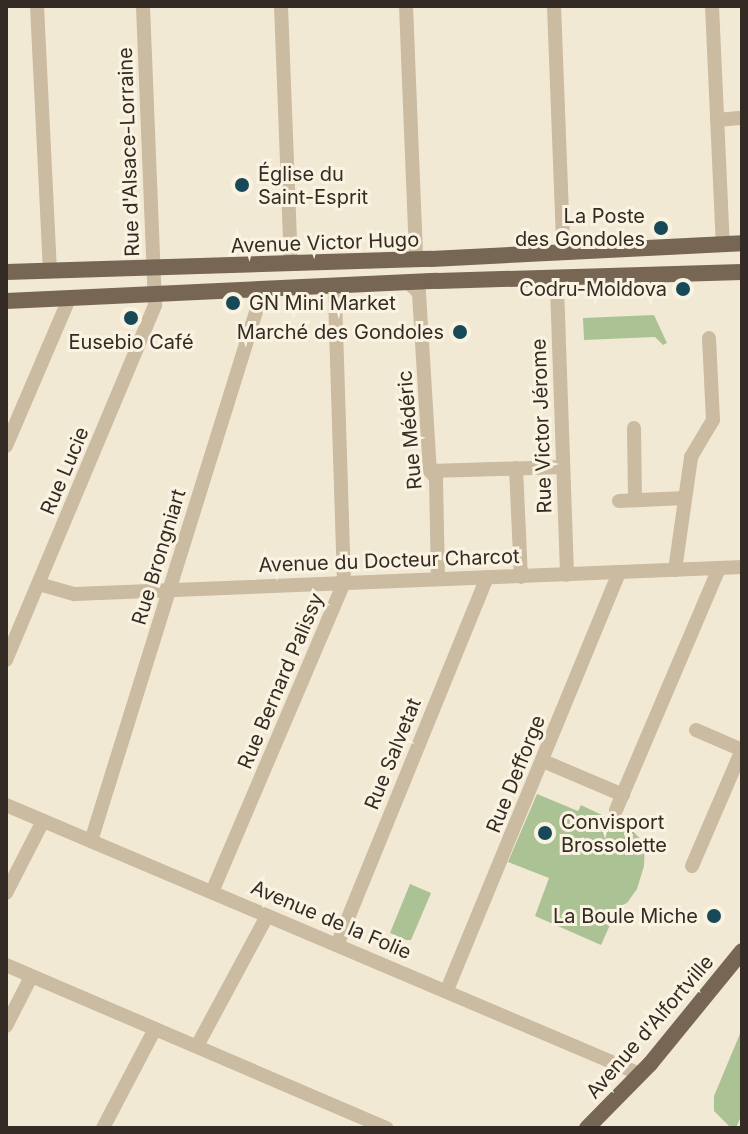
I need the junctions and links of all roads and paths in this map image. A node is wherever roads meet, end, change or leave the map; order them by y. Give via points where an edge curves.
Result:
1 (37, 6) edge
2 (143, 6) edge
3 (281, 6) edge
4 (406, 6) edge
5 (554, 6) edge
6 (712, 6) edge
7 (742, 118) edge
8 (717, 120) junction
9 (742, 243) edge
10 (723, 244) junction
11 (645, 248) junction
12 (742, 250) edge
13 (559, 252) junction
14 (416, 259) junction
15 (683, 260) junction
16 (291, 263) junction
17 (153, 266) junction
18 (742, 266) edge
19 (50, 270) junction
20 (6, 272) edge
21 (742, 272) edge
22 (636, 275) junction
23 (562, 279) junction
24 (409, 283) junction
25 (339, 285) junction
26 (252, 289) junction
27 (157, 296) junction
28 (69, 299) junction
29 (6, 301) edge
30 (709, 338) dead end
31 (634, 428) dead end
32 (6, 446) edge
33 (563, 467) junction
34 (516, 468) junction
35 (430, 471) junction
36 (685, 498) junction
37 (635, 500) junction
38 (619, 501) dead end
39 (742, 567) edge
40 (719, 568) junction
41 (675, 570) junction
42 (619, 572) junction
43 (567, 575) junction
44 (487, 577) junction
45 (521, 577) junction
46 (438, 579) junction
47 (344, 583) junction
48 (39, 584) junction
49 (169, 590) junction
50 (6, 660) edge
51 (696, 730) dead end
52 (742, 750) edge
53 (543, 761) junction
54 (623, 795) junction
55 (6, 805) edge
56 (616, 810) dead end
57 (43, 821) junction
58 (91, 841) junction
59 (692, 866) dead end
60 (212, 892) junction
61 (6, 893) edge
62 (267, 916) junction
63 (337, 945) junction
64 (742, 951) edge
65 (6, 965) edge
66 (31, 977) junction
67 (447, 990) junction
68 (6, 1026) edge
69 (155, 1029) junction
70 (197, 1046) junction
71 (640, 1074) junction
72 (103, 1128) edge
73 (387, 1128) edge
74 (587, 1128) edge

1 - 19 street
2 - 17 street, Rue d'Alsace-Lorraine
3 - 16 street
4 - 14 street
5 - 13 street via 563,244
6 - 8 street
7 - 8 street
8 - 10 street
9 - 10 main road, Avenue Victor Hugo
10 - 11 main road, Avenue Victor Hugo
11 - 13 main road, Avenue Victor Hugo
11 - 15 main road, Avenue Victor Hugo
12 - 15 main road, Avenue Victor Hugo
13 - 14 main road, Avenue Victor Hugo
14 - 16 main road, Avenue Victor Hugo
15 - 18 main road, Avenue Victor Hugo
15 - 22 main road, Avenue Victor Hugo
16 - 17 main road, Avenue Victor Hugo
17 - 19 main road, Avenue Victor Hugo
17 - 27 street, Rue d'Alsace-Lorraine
19 - 20 main road, Avenue Victor Hugo
21 - 22 main road, Avenue Victor Hugo
22 - 23 main road, Avenue Victor Hugo
23 - 24 main road, Avenue Victor Hugo
23 - 33 street, Rue Victor Jérome via 557,287
24 - 25 main road, Avenue Victor Hugo
24 - 35 street, Rue Médéric via 419,293
25 - 26 main road, Avenue Victor Hugo
25 - 47 street, Rue Bernard Palissy via 335,296
26 - 27 main road, Avenue Victor Hugo
26 - 49 street, Rue Brongniart via 260,299
27 - 28 main road, Avenue Victor Hugo
27 - 48 street, Rue Lucie
28 - 29 main road, Avenue Victor Hugo
28 - 32 street
30 - 36 street via 713,420 691,457
31 - 37 street
33 - 34 street
33 - 43 street, Rue Victor Jérome
34 - 35 street
34 - 45 street
35 - 46 street, Rue Médéric via 436,478
36 - 37 street
36 - 41 street
37 - 38 street
39 - 40 street, Avenue du Docteur Charcot
40 - 41 street, Avenue du Docteur Charcot
40 - 54 street
41 - 42 street, Avenue du Docteur Charcot
42 - 43 street, Avenue du Docteur Charcot
42 - 53 street, Rue Defforge
43 - 45 street, Avenue du Docteur Charcot
44 - 45 street, Avenue du Docteur Charcot
44 - 46 street, Avenue du Docteur Charcot
44 - 63 street, Rue Salvetat
46 - 47 street, Avenue du Docteur Charcot
47 - 49 street, Avenue du Docteur Charcot
47 - 60 street, Rue Bernard Palissy
48 - 49 street, Avenue du Docteur Charcot via 75,594
48 - 50 street, Rue Lucie
49 - 58 street, Rue Brongniart
51 - 52 street
52 - 59 street
53 - 54 street
53 - 67 street, Rue Defforge
54 - 56 street
55 - 57 street, Avenue de la Folie
57 - 58 street, Avenue de la Folie
57 - 61 street
58 - 60 street, Avenue de la Folie
60 - 62 street, Avenue de la Folie
62 - 63 street, Avenue de la Folie
62 - 70 street
63 - 67 street, Avenue de la Folie
64 - 71 main road, Avenue d'Alfortville
65 - 66 street
66 - 68 street
66 - 69 street
67 - 71 street, Avenue de la Folie
69 - 70 street
69 - 72 street
70 - 73 street
71 - 74 main road, Avenue d'Alfortville

